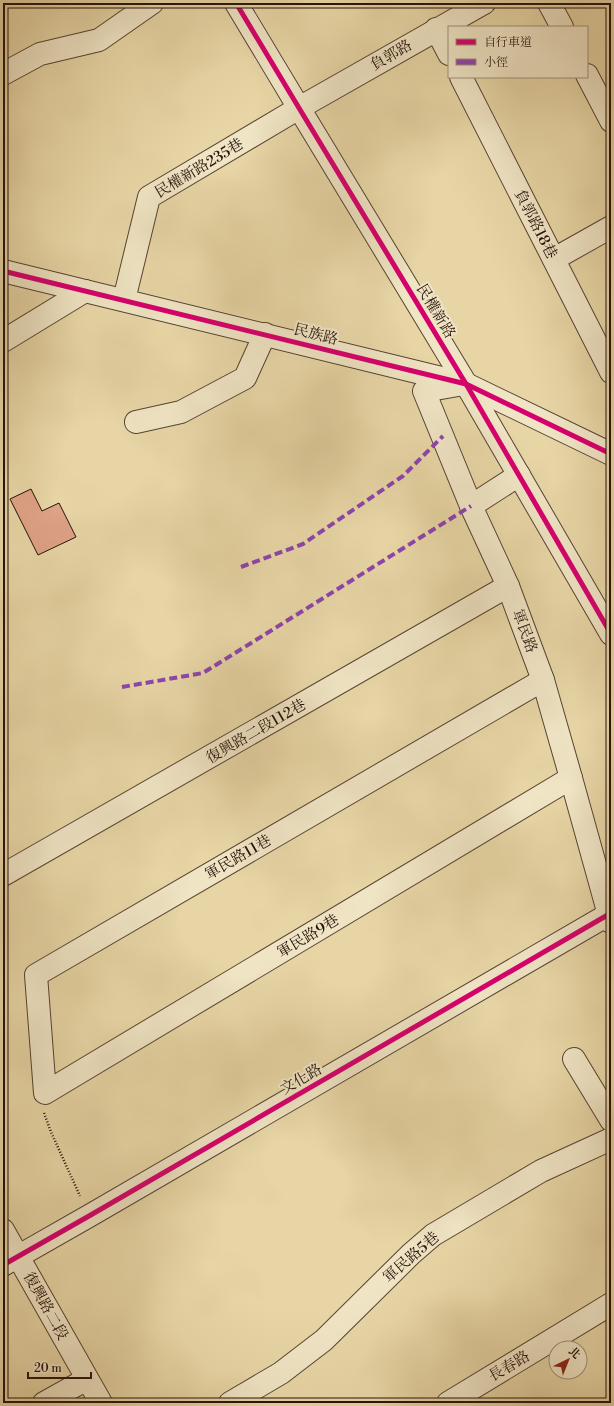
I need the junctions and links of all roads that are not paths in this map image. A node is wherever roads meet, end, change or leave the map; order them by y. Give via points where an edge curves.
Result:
1 (152, 3) edge
2 (236, 3) edge
3 (483, 3) edge
4 (549, 3) edge
5 (561, 26) edge
6 (436, 29) junction
7 (448, 52) edge
8 (3, 74) edge
9 (588, 77) edge
10 (462, 78) edge
11 (298, 108) junction
12 (611, 121) edge
13 (611, 227) edge
14 (554, 259) junction
15 (3, 271) edge
16 (85, 291) junction
17 (124, 300) junction
18 (265, 334) junction
19 (3, 341) edge
20 (611, 372) edge
21 (466, 384) junction
22 (136, 422) dead end
23 (611, 454) edge
24 (519, 475) junction
25 (471, 506) junction
26 (508, 586) junction
27 (611, 634) edge
28 (543, 680) junction
29 (572, 778) junction
30 (3, 875) edge
31 (610, 917) edge
32 (574, 1059) dead end
33 (45, 1093) joint
34 (611, 1120) edge
35 (611, 1139) edge
36 (3, 1230) edge
37 (11, 1261) edge
38 (611, 1304) edge
39 (87, 1379) junction
40 (44, 1403) edge
41 (101, 1403) edge
42 (230, 1403) edge
43 (448, 1403) edge

1 - 8 street via 99,40 40,54
2 - 11 street, 民權新路
3 - 6 street, 負郭路
4 - 5 street
6 - 7 street
6 - 11 street, 負郭路
9 - 12 street
10 - 14 street, 負郭路18巷
11 - 17 street, 民權新路235巷 via 149,197
11 - 21 street, 民權新路
13 - 14 street
14 - 20 street, 負郭路18巷
15 - 16 street, 民族路
16 - 17 street, 民族路
16 - 19 street
17 - 18 street, 民族路
18 - 21 street, 民族路
18 - 22 street via 245,378 181,412
21 - 23 street, 民族路
21 - 24 street, 民權新路
21 - 25 street, 軍民路 via 424,391
24 - 25 street
24 - 27 street, 民權新路
25 - 26 street, 軍民路
26 - 28 street, 軍民路
26 - 30 street, 復興路二段112巷
28 - 29 street, 軍民路
28 - 33 street, 軍民路11巷 via 36,975
29 - 31 street, 軍民路
29 - 33 street, 軍民路9巷
31 - 37 street, 文化路
32 - 34 street
35 - 42 street, 軍民路5巷 via 541,1171 433,1235 410,1254 324,1340 281,1373
36 - 37 street, 復興路二段
37 - 39 street, 復興路二段
38 - 43 street, 長春路
39 - 40 street
39 - 41 street, 復興路二段

